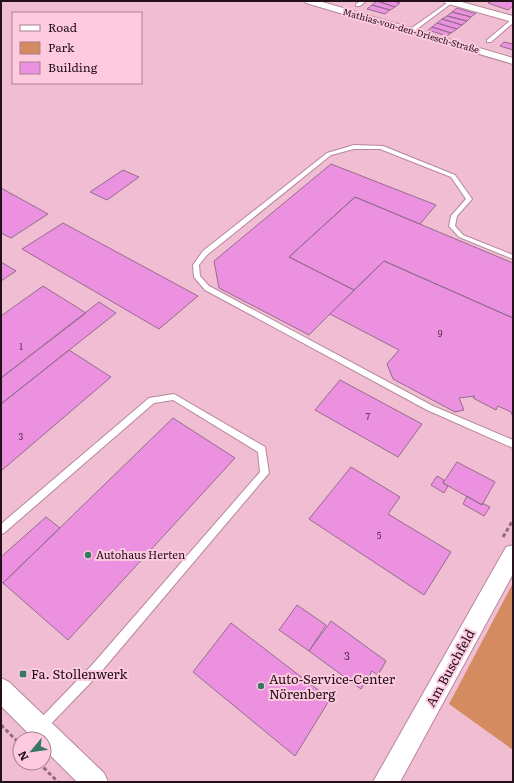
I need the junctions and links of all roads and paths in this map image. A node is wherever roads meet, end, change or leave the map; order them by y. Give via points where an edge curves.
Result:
1 (309, 1) edge
2 (364, 1) edge
3 (450, 1) edge
4 (358, 5) dead end
5 (513, 19) edge
6 (411, 31) junction
7 (489, 41) dead end
8 (513, 61) edge
9 (513, 257) edge
10 (513, 444) edge
11 (1, 530) edge
12 (513, 554) edge
13 (1, 690) edge
14 (1, 725) edge
15 (40, 728) junction
16 (12, 736) edge
17 (47, 771) edge
18 (58, 782) edge
19 (95, 782) edge
20 (386, 782) edge

1 - 6 street, Mathias-von-den-Driesch-Straße
2 - 4 lane
3 - 5 street
3 - 6 lane
5 - 7 lane
6 - 8 street, Mathias-von-den-Driesch-Straße
9 - 10 lane via 461,236 452,226 454,216 469,199 453,176 381,148 354,147 329,154 205,253 196,265 197,277 207,288 430,408
11 - 15 lane via 152,400 174,397 262,450 265,472 96,669
12 - 20 street, Am Buschfeld
13 - 15 street
14 - 16 path
15 - 19 street
17 - 18 path

